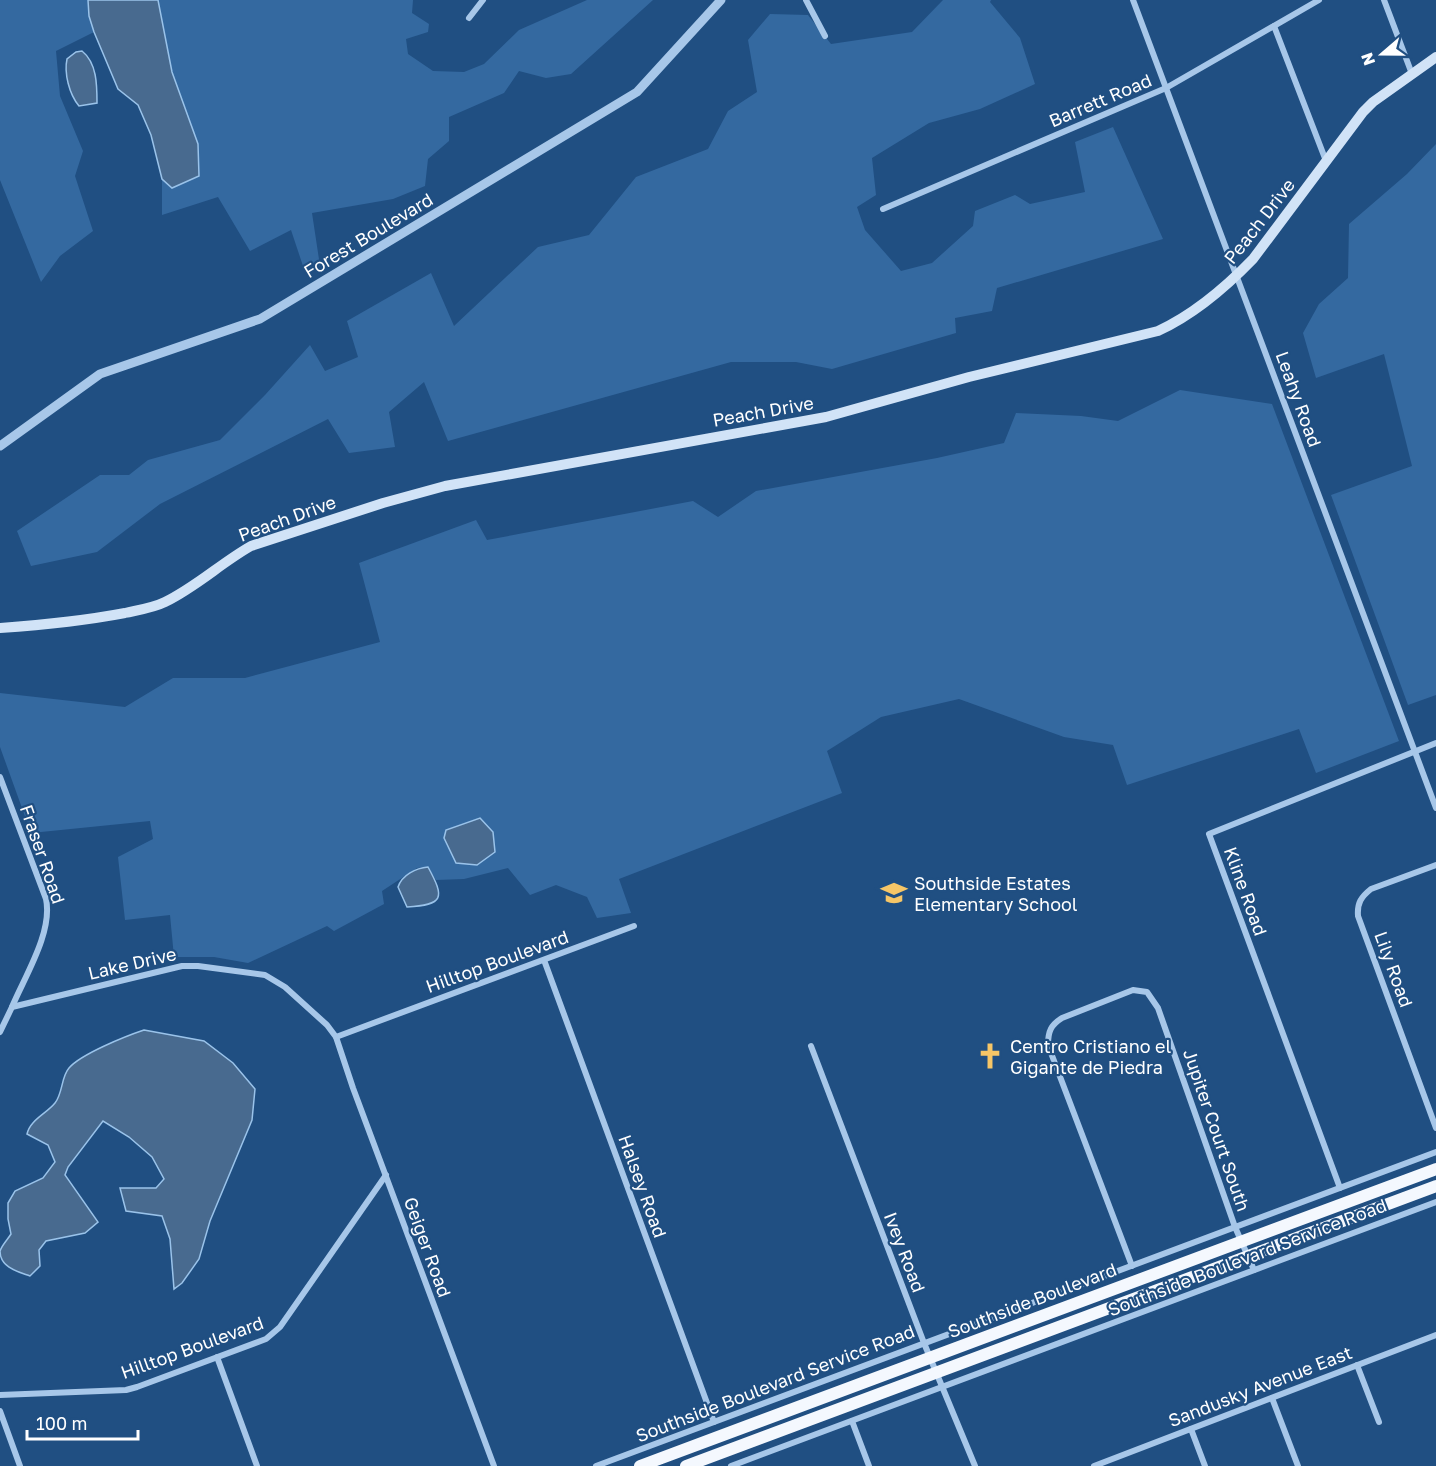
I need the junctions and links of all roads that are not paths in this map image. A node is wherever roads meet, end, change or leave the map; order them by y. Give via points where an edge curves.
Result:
1 (483, 0) edge
2 (721, 0) edge
3 (806, 0) edge
4 (1133, 0) edge
5 (1319, 0) edge
6 (1384, 0) edge
7 (469, 18) dead end
8 (1274, 26) junction
9 (825, 36) dead end
10 (1436, 57) edge
11 (1412, 74) junction
12 (1166, 88) junction
13 (1326, 161) junction
14 (884, 210) dead end
15 (1237, 276) junction
16 (0, 446) edge
17 (0, 628) edge
18 (1436, 743) edge
19 (1414, 752) junction
20 (0, 777) edge
21 (1436, 808) edge
22 (1436, 865) edge
23 (634, 926) dead end
24 (543, 960) junction
25 (12, 1007) junction
26 (0, 1032) edge
27 (336, 1037) junction
28 (811, 1047) dead end
29 (1436, 1128) edge
30 (1436, 1152) edge
31 (1436, 1169) edge
32 (386, 1175) junction
33 (1436, 1186) edge
34 (1340, 1188) junction
35 (1436, 1202) edge
36 (1235, 1227) junction
37 (1241, 1241) junction
38 (1248, 1256) junction
39 (1132, 1266) junction
40 (1254, 1270) junction
41 (1436, 1335) edge
42 (924, 1343) junction
43 (217, 1357) junction
44 (930, 1357) junction
45 (1357, 1365) junction
46 (937, 1372) junction
47 (943, 1387) junction
48 (0, 1395) edge
49 (1272, 1398) junction
50 (0, 1411) edge
51 (852, 1421) junction
52 (714, 1422) junction
53 (1379, 1422) dead end
54 (1191, 1429) junction
55 (20, 1466) edge
56 (257, 1466) edge
57 (494, 1466) edge
58 (596, 1466) edge
59 (640, 1466) edge
60 (686, 1466) edge
61 (731, 1466) edge
62 (869, 1466) edge
63 (975, 1466) edge
64 (1095, 1466) edge
65 (1205, 1466) edge
66 (1298, 1466) edge

1 - 7 street
2 - 16 street, Forest Boulevard via 637,92 260,319 100,374
3 - 9 street
4 - 12 street, Leahy Road
5 - 8 street, Barrett Road
6 - 11 street
8 - 12 street, Barrett Road
8 - 13 street
10 - 11 main road, Peach Drive
11 - 13 main road, Peach Drive via 1373,102
12 - 14 street, Barrett Road
12 - 15 street, Leahy Road
13 - 15 main road, Peach Drive via 1254,259
15 - 17 main road, Peach Drive via 1179,322 1149,333 826,417 406,496 251,546 156,605 93,619
15 - 19 street, Leahy Road
18 - 19 street, Kline Road
19 - 21 street, Leahy Road
19 - 34 street, Kline Road via 1209,834
20 - 25 street, Fraser Road via 49,916
22 - 29 street, Lily Road via 1371,889 1363,896 1358,916
23 - 24 street, Hilltop Boulevard
24 - 27 street, Hilltop Boulevard
24 - 52 street, Halsey Road
25 - 26 street
25 - 27 street, Lake Drive via 167,968 198,966 274,979
27 - 32 street, Geiger Road
28 - 42 street, Ivey Road
30 - 34 street, Southside Boulevard Service Road
31 - 37 highway, Southside Boulevard
32 - 43 street, Hilltop Boulevard via 280,1327 266,1339
32 - 57 street, Geiger Road
33 - 38 highway, Southside Boulevard
34 - 36 street, Southside Boulevard Service Road
35 - 40 street, Southside Boulevard Service Road
36 - 37 street, Jupiter Court South
36 - 39 street, Southside Boulevard Service Road
36 - 39 street, Jupiter Court South via 1162,1019 1147,992 1133,990 1062,1017 1048,1033 1048,1045
37 - 38 street, Jupiter Court South
37 - 44 highway, Southside Boulevard
38 - 40 street, Jupiter Court South
38 - 46 highway, Southside Boulevard
39 - 42 street, Southside Boulevard Service Road
40 - 47 street, Southside Boulevard Service Road
41 - 45 street, Sandusky Avenue East
42 - 44 street, Ivey Road
42 - 52 street, Southside Boulevard Service Road
43 - 48 street, Hilltop Boulevard via 126,1390
43 - 56 street
44 - 46 street, Ivey Road
44 - 59 highway, Southside Boulevard
45 - 49 street, Sandusky Avenue East
45 - 53 street
46 - 47 street, Ivey Road
46 - 60 highway, Southside Boulevard
47 - 51 street, Southside Boulevard Service Road
47 - 63 street, Ivey Road
49 - 54 street, Sandusky Avenue East
49 - 66 street
50 - 55 street
51 - 61 street, Southside Boulevard Service Road
51 - 62 street
52 - 58 street, Southside Boulevard Service Road
54 - 64 street, Sandusky Avenue East
54 - 65 street

